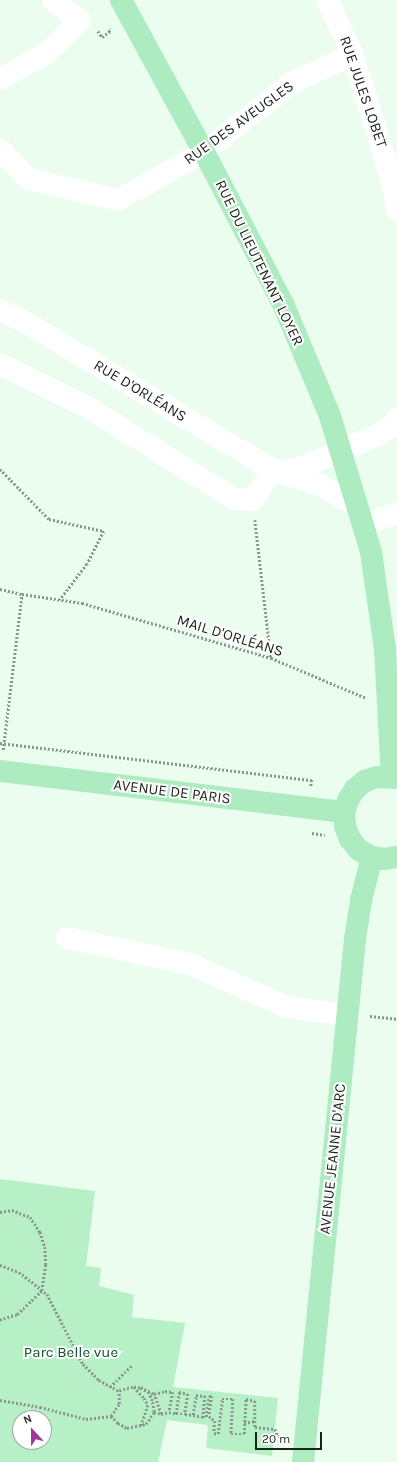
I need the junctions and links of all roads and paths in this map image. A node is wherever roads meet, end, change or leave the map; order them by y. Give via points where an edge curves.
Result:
1 (53, 0) edge
2 (121, 0) edge
3 (327, 0) edge
4 (353, 55) junction
5 (0, 79) edge
6 (0, 149) edge
7 (204, 152) junction
8 (397, 210) edge
9 (0, 312) edge
10 (0, 364) edge
11 (397, 418) edge
12 (341, 452) junction
13 (0, 469) edge
14 (276, 471) junction
15 (253, 500) junction
16 (397, 513) edge
17 (360, 515) junction
18 (0, 589) edge
19 (22, 594) junction
20 (60, 600) junction
21 (271, 658) junction
22 (388, 707) junction
23 (0, 743) edge
24 (5, 744) junction
25 (2, 761) edge
26 (395, 777) edge
27 (309, 808) junction
28 (344, 812) junction
29 (372, 857) junction
30 (397, 857) edge
31 (67, 938) dead end
32 (348, 1015) junction
33 (397, 1019) edge
34 (0, 1212) edge
35 (0, 1265) edge
36 (42, 1291) junction
37 (0, 1320) edge
38 (131, 1366) dead end
39 (133, 1386) junction
40 (110, 1387) junction
41 (119, 1391) junction
42 (154, 1394) junction
43 (0, 1400) edge
44 (154, 1412) junction
45 (170, 1412) junction
46 (161, 1414) junction
47 (176, 1414) junction
48 (185, 1414) junction
49 (193, 1415) junction
50 (111, 1416) junction
51 (206, 1416) junction
52 (255, 1421) junction
53 (244, 1423) junction
54 (140, 1426) junction
55 (305, 1441) junction
56 (303, 1462) edge

1 - 5 street via 80,21 47,53
2 - 7 main road, RUE DU LIEUTENANT LOYER
3 - 4 street, RUE JULES LOBET
4 - 7 street, RUE DES AVEUGLES via 291,83
4 - 8 street, RUE JULES LOBET via 394,188
6 - 7 street, RUE DES AVEUGLES via 28,179 118,200
7 - 12 main road, RUE DU LIEUTENANT LOYER via 284,306 330,416
9 - 14 street, RUE D'ORLÉANS via 20,319
10 - 15 street via 89,408 234,499
11 - 12 street via 393,426
12 - 14 street via 310,464
12 - 17 main road, RUE DU LIEUTENANT LOYER
13 - 20 path via 49,519 104,530 87,564
14 - 15 street
14 - 17 street, RUE D'ORLÉANS via 320,485
15 - 21 path
16 - 17 street
17 - 22 main road, RUE DU LIEUTENANT LOYER via 371,552 385,649
18 - 19 path, MAIL D'ORLÉANS
19 - 20 path, MAIL D'ORLÉANS
19 - 24 path
20 - 21 path, MAIL D'ORLÉANS via 82,603
21 - 22 path, MAIL D'ORLÉANS
22 - 26 main road, RUE DU LIEUTENANT LOYER
23 - 24 path
24 - 25 path
24 - 27 path via 312,780
25 - 27 main road, AVENUE DE PARIS
26 - 28 main road via 377,777 365,781 355,789
27 - 28 main road, AVENUE DE PARIS
28 - 29 main road via 345,826 350,839 359,850
29 - 30 main road
29 - 32 main road, AVENUE JEANNE D'ARC via 362,900
31 - 32 street via 190,964 287,1007
32 - 33 path
32 - 55 main road, AVENUE JEANNE D'ARC
34 - 36 path via 12,1210 30,1217 40,1232 45,1247 46,1265
35 - 36 path via 19,1272
36 - 37 path via 17,1315
36 - 40 path via 47,1294 83,1364
38 - 40 path
39 - 41 path
39 - 42 path via 148,1389
39 - 44 path via 149,1393
39 - 54 path via 148,1405
40 - 41 path
41 - 50 path via 119,1404
42 - 45 path via 173,1392
42 - 46 path
43 - 50 path via 86,1419
44 - 46 path
44 - 54 path via 146,1424
45 - 46 path
45 - 47 path
47 - 48 path
47 - 48 path via 179,1392 188,1394
48 - 49 path
49 - 51 path
49 - 51 path via 196,1394 205,1396
50 - 54 path via 127,1428
51 - 51 path via 212,1396 209,1396
51 - 53 path via 215,1421 214,1433 218,1434 222,1399 233,1399 231,1434 244,1434
52 - 53 path
52 - 53 path via 255,1400 246,1399
52 - 55 path via 255,1427 275,1429 278,1436
55 - 56 main road, AVENUE JEANNE D'ARC

